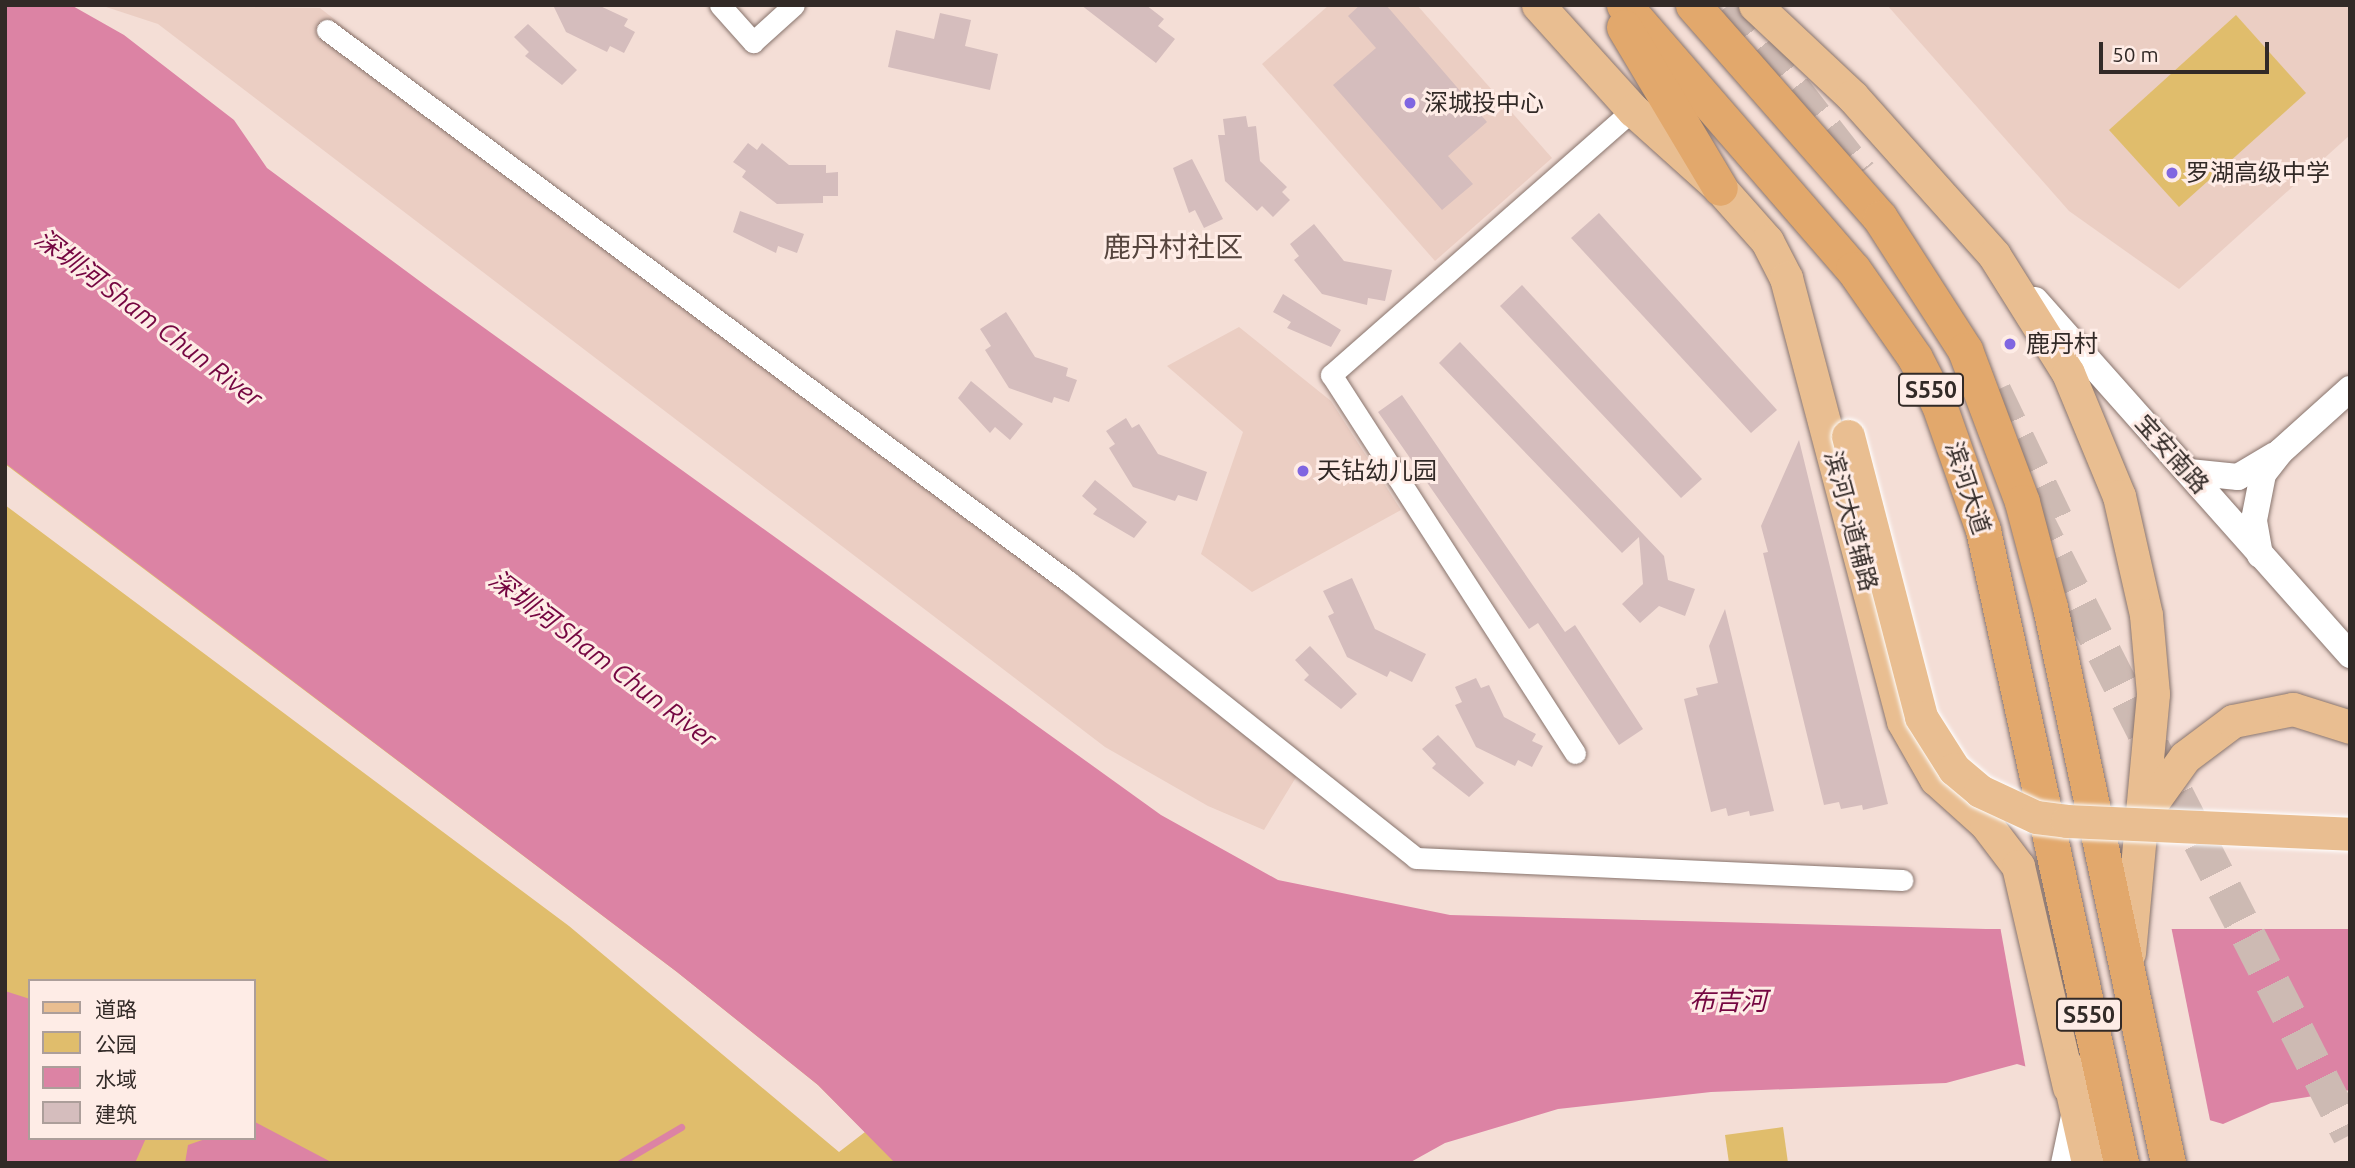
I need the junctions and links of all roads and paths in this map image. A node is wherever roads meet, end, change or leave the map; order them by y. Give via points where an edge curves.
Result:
1 (720, 5) edge
2 (794, 5) edge
3 (1538, 5) edge
4 (1611, 5) edge
5 (1624, 5) edge
6 (1693, 5) edge
7 (1755, 5) edge
8 (327, 30) dead end
9 (1633, 110) junction
10 (1720, 188) junction
11 (1767, 242) junction
12 (1994, 255) junction
13 (2350, 389) edge
14 (2280, 452) junction
15 (2189, 472) junction
16 (2260, 555) junction
17 (2350, 654) edge
18 (2350, 727) edge
19 (1575, 753) dead end
20 (2350, 834) edge
21 (2039, 867) junction
22 (2136, 870) junction
23 (1903, 880) dead end
24 (2128, 976) junction
25 (2071, 1098) junction
26 (2166, 1154) edge
27 (2061, 1163) edge
28 (2088, 1163) edge
29 (2121, 1163) edge

1 - 2 street via 753,42
3 - 9 main road, 滨河大道辅路
4 - 10 highway
5 - 21 highway, 滨河大道 / S550 via 1807,211 1915,358 1962,461 1983,530 2036,766
6 - 24 highway, 滨河大道 / S550 via 1880,218 1965,350 2022,502 2050,607 2101,869
7 - 12 main road via 1852,96
8 - 23 street via 1058,574 1416,858
9 - 10 main road, 滨河大道辅路
9 - 19 street via 1331,375
10 - 11 main road, 滨河大道辅路
11 - 20 main road, bridge via 1794,276 1819,324 1922,717 1954,769 1980,791 2036,817
11 - 21 main road, 滨河大道辅路 via 1799,320 1907,730 1936,779
12 - 15 street, 宝安南路
12 - 22 main road via 2068,373 2119,496 2136,560 2153,694
13 - 14 street
14 - 15 street via 2238,477
14 - 16 street via 2263,474 2254,520
15 - 16 street, 宝安南路
16 - 17 street, 宝安南路
18 - 22 main road via 2310,712 2277,709 2233,720 2214,732 2179,763 2150,802
21 - 25 main road, 滨河大道辅路
21 - 29 highway, S550
22 - 24 main road
24 - 26 highway, S550
25 - 27 street
25 - 28 main road, 滨河大道辅路

